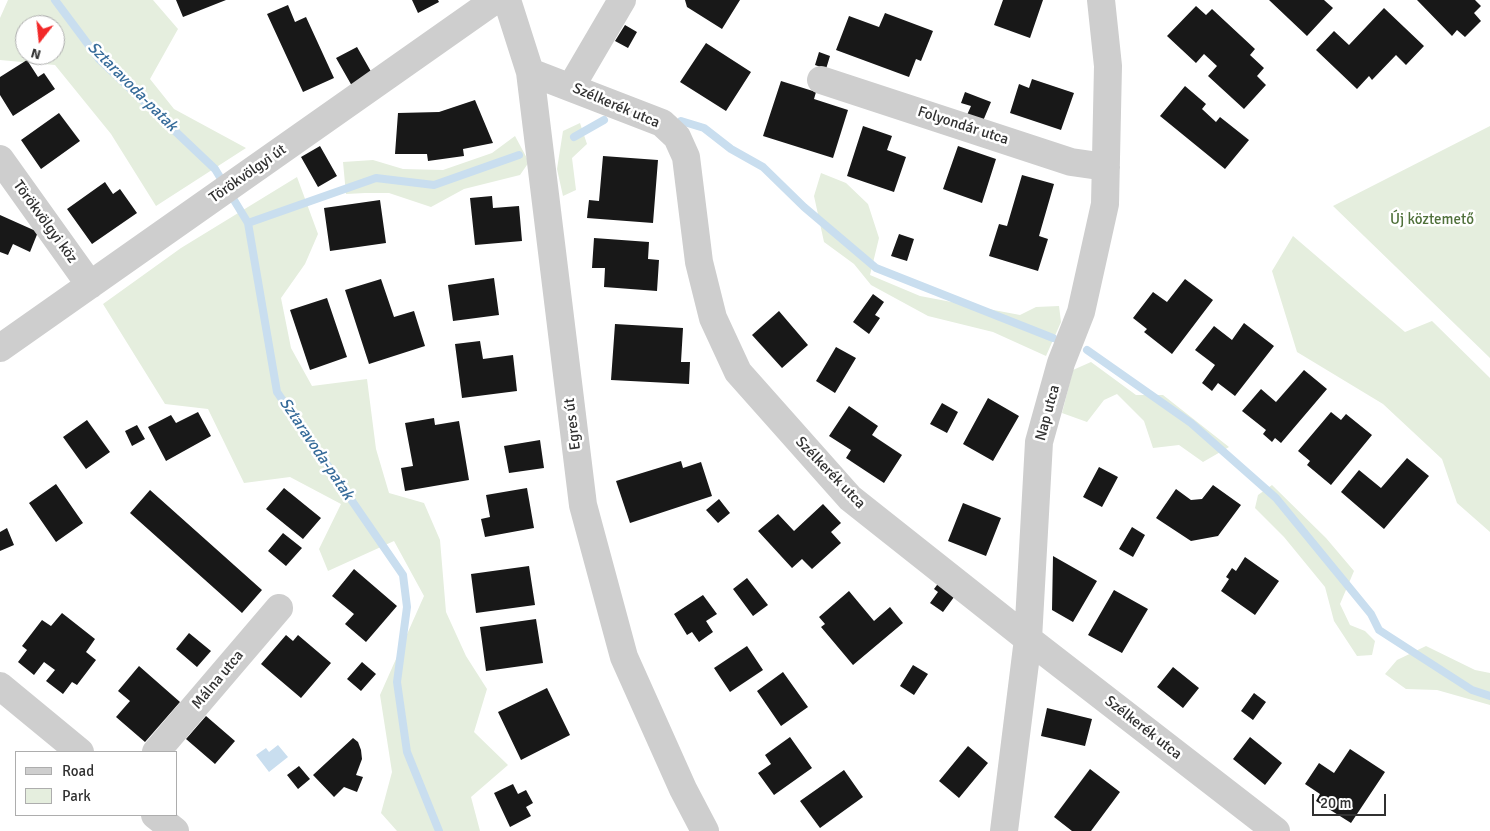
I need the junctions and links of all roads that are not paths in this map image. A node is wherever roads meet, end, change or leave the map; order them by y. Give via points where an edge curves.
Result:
1 (495, 0) edge
2 (507, 0) edge
3 (622, 0) edge
4 (1101, 0) edge
5 (530, 72) junction
6 (821, 80) dead end
7 (571, 87) junction
8 (0, 159) edge
9 (1106, 167) junction
10 (90, 285) junction
11 (0, 348) edge
12 (279, 608) dead end
13 (1028, 639) junction
14 (0, 686) edge
15 (79, 751) edge
16 (157, 751) edge
17 (157, 816) edge
18 (175, 831) edge
19 (705, 831) edge
20 (1004, 831) edge
21 (1276, 831) edge

1 - 10 street, Törökvölgyi út
2 - 5 street, Egres út
3 - 7 street
4 - 9 street, Nap utca via 1108,66
5 - 7 street, Szélkerék utca
5 - 19 street, Egres út via 583,505 624,657
6 - 9 street, Folyondár utca via 1071,162
7 - 13 street, Szélkerék utca via 662,123 677,137 686,157 698,262 713,318 738,372 850,498
8 - 10 street, Törökvölgyi köz
9 - 13 street, Nap utca via 1105,204 1081,312 1061,363 1039,442
10 - 11 street, Törökvölgyi út
12 - 16 street, Málna utca
13 - 20 street, Nap utca
13 - 21 street, Szélkerék utca
14 - 15 street
17 - 18 street

